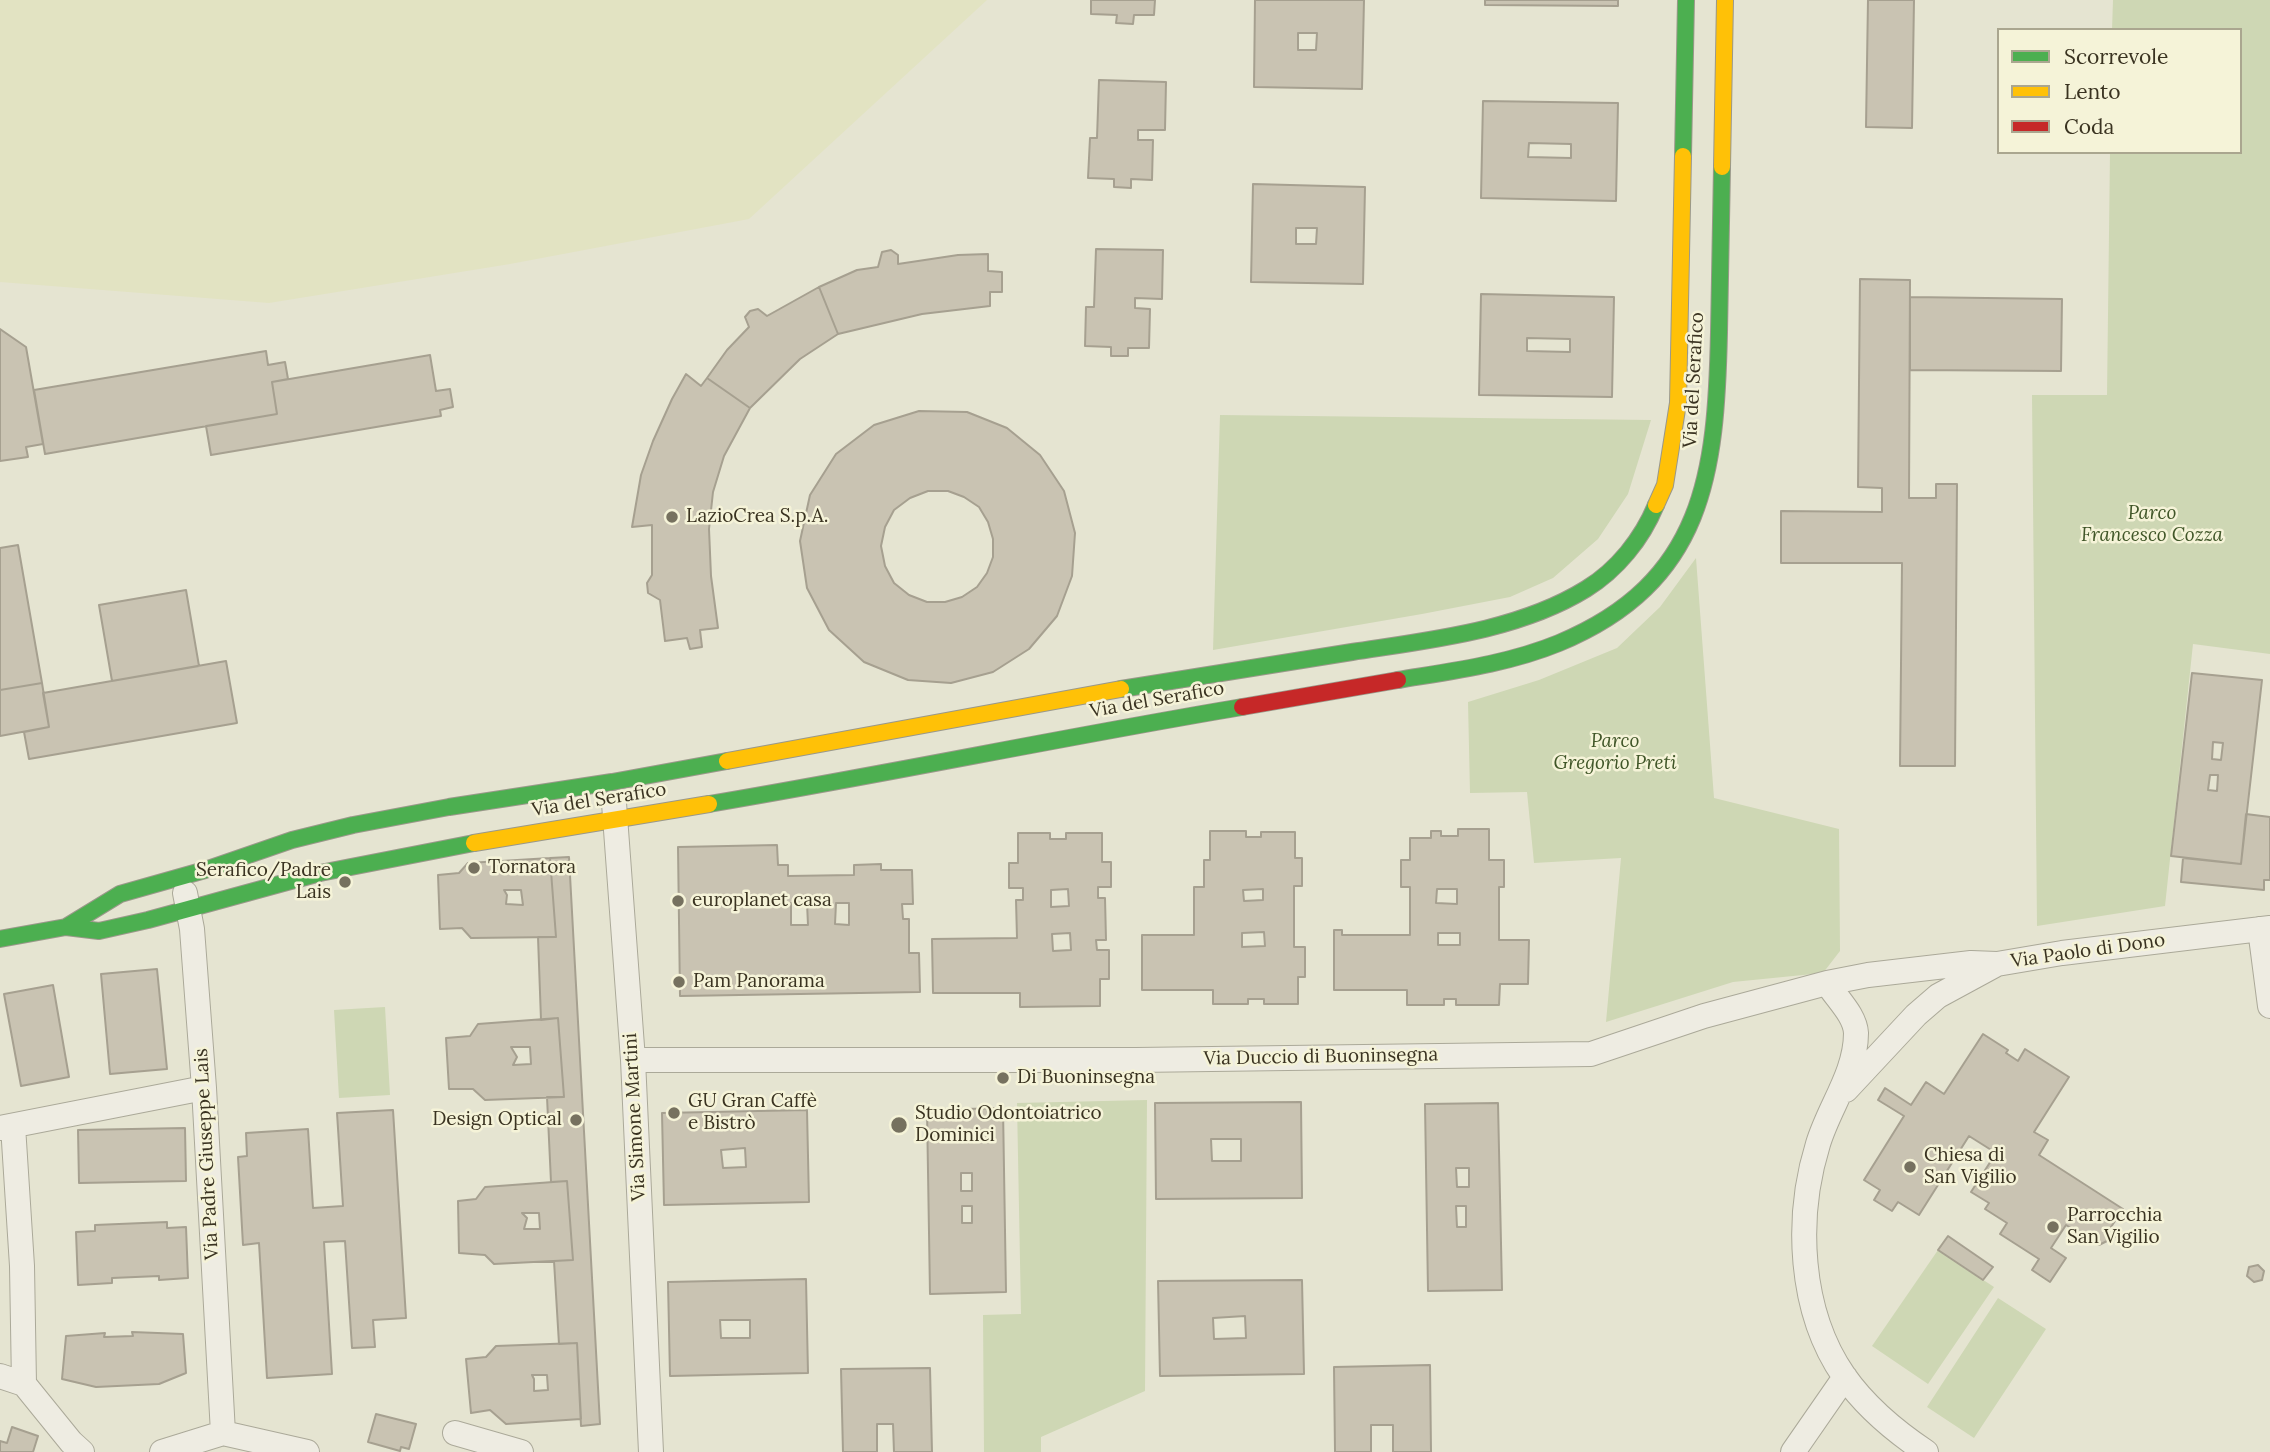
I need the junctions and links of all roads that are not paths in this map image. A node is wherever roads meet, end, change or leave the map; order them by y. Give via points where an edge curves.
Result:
1 (1686, 0) edge
2 (1725, 0) edge
3 (1684, 132) junction
4 (1723, 132) junction
5 (612, 782) junction
6 (615, 820) junction
7 (181, 877) junction
8 (188, 909) junction
9 (66, 927) junction
10 (2265, 928) edge
11 (0, 939) edge
12 (1997, 964) junction
13 (1827, 983) junction
14 (2270, 1006) edge
15 (633, 1060) junction
16 (204, 1088) junction
17 (1834, 1104) junction
18 (6, 1127) edge
19 (0, 1376) edge
20 (1844, 1377) junction
21 (24, 1384) junction
22 (223, 1433) junction
23 (455, 1433) dead end
24 (82, 1452) edge
25 (162, 1452) edge
26 (307, 1452) edge
27 (521, 1452) edge
28 (651, 1452) edge
29 (1793, 1452) edge
30 (1926, 1452) edge

1 - 3 street, Via del Serafico
2 - 4 street, Via del Serafico
3 - 4 street
3 - 5 street, Via del Serafico via 1678,403 1670,460 1646,528 1609,572 1586,589 1545,611 1450,636 1061,699
4 - 6 street, Via del Serafico via 1718,383 1707,475 1689,526 1669,562 1646,589 1617,612 1550,647 1480,666
5 - 6 street, Via Simone Martini
5 - 7 street, Via del Serafico via 341,828 263,848
6 - 8 street, Via del Serafico via 337,870
6 - 15 street, Via Simone Martini
7 - 8 street, Via Padre Giuseppe Lais
7 - 9 street, Via del Serafico via 120,894
8 - 9 street, Via del Serafico via 99,931
8 - 16 street, Via Padre Giuseppe Lais
9 - 11 street, Via del Serafico
10 - 12 street, Via Paolo di Dono
10 - 14 street
12 - 13 street, Via Duccio di Buoninsegna via 1958,964
12 - 17 street, Via Paolo di Dono via 1923,1009
13 - 15 street, Via Duccio di Buoninsegna via 1704,1016 1591,1054
13 - 17 street, Via Paolo di Dono via 1853,1019 1856,1032 1850,1067
15 - 28 street, Via Simone Martini
16 - 18 street
16 - 22 street, Via Padre Giuseppe Lais
17 - 20 street, Via Paolo di Dono via 1810,1171 1805,1239 1817,1321
18 - 21 street via 22,1266
19 - 21 street
20 - 29 street
20 - 30 street, Via Paolo di Dono via 1885,1420
21 - 24 street
22 - 25 street
22 - 26 street
23 - 27 street

